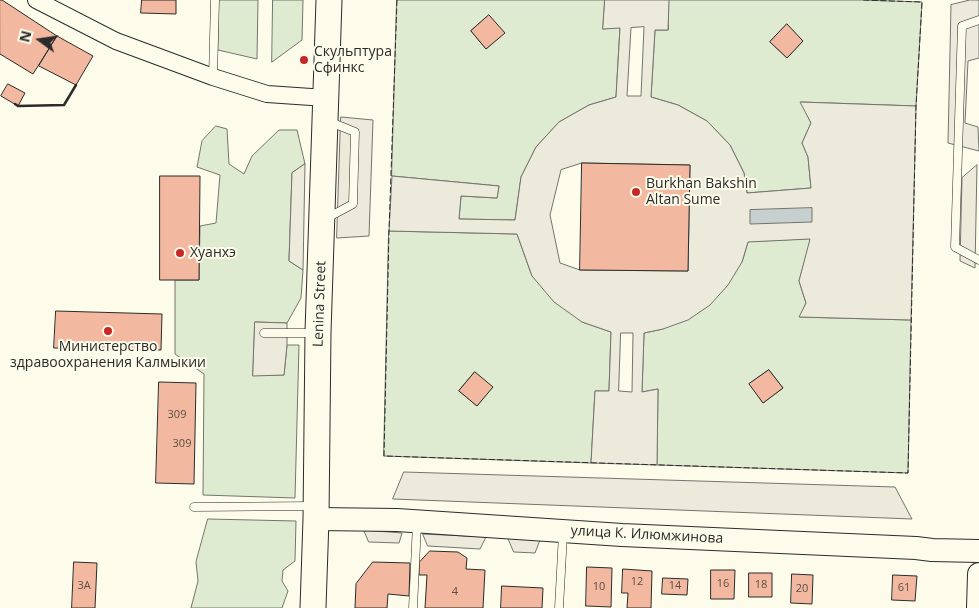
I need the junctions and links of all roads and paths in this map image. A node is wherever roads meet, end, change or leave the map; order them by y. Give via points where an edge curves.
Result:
1 (36, 0) edge
2 (215, 0) edge
3 (329, 0) edge
4 (979, 20) edge
5 (213, 77) junction
6 (326, 110) junction
7 (979, 260) edge
8 (318, 332) junction
9 (264, 333) dead end
10 (194, 507) dead end
11 (316, 513) junction
12 (417, 522) junction
13 (564, 532) junction
14 (979, 550) edge
15 (979, 574) edge
16 (313, 608) edge
17 (413, 608) edge
18 (559, 608) edge
19 (978, 608) edge

1 - 5 street via 116,40
2 - 5 lane
3 - 6 main road, Lenina Street
4 - 7 lane via 962,26 955,247
5 - 6 street
6 - 8 main road, Lenina Street
8 - 9 lane
8 - 11 main road, Lenina Street
10 - 11 lane
11 - 12 main road, улица К. Илюмжинова
11 - 16 main road, Lenina Street
12 - 13 main road, улица К. Илюмжинова
12 - 17 lane
13 - 14 main road, улица К. Илюмжинова
13 - 18 lane
15 - 19 main road

